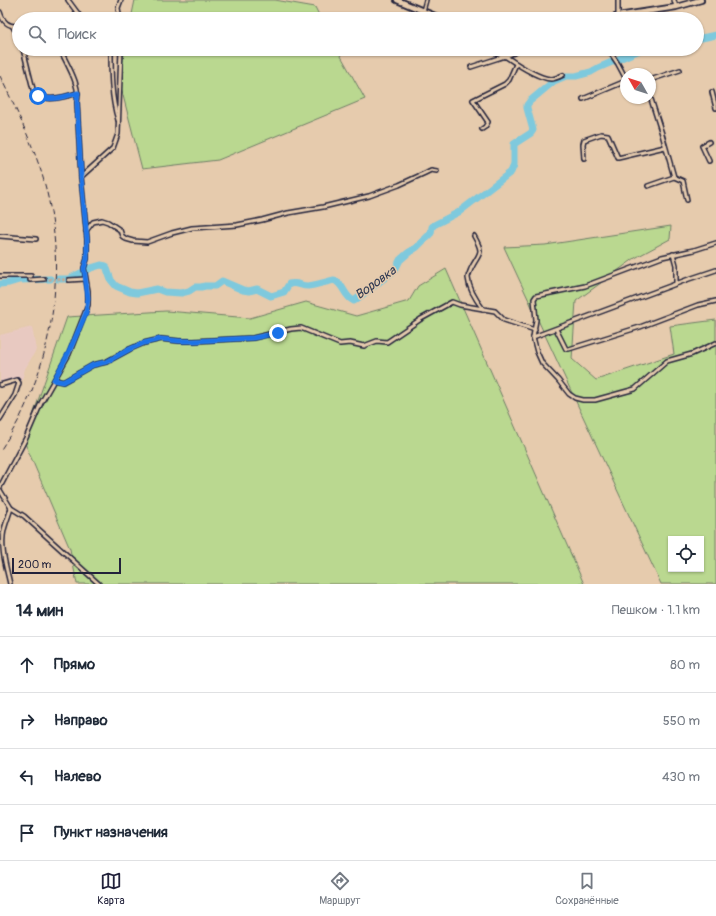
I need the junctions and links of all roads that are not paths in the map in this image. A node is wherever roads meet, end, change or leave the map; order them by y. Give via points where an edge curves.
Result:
1 (68, 0) edge
2 (121, 0) edge
3 (397, 0) edge
4 (426, 0) edge
5 (618, 0) edge
6 (674, 0) edge
7 (701, 0) edge
8 (676, 7) junction
9 (423, 11) joint
10 (0, 12) edge
11 (77, 12) edge
12 (119, 12) edge
13 (618, 12) edge
14 (644, 12) edge
15 (12, 27) edge
16 (25, 56) edge
17 (63, 56) edge
18 (111, 56) edge
19 (121, 56) edge
20 (505, 56) joint
21 (613, 56) edge
22 (516, 64) junction
23 (471, 67) dead end
24 (620, 68) edge
25 (680, 70) dead end
26 (563, 75) dead end
27 (656, 78) edge
28 (620, 83) edge
29 (712, 92) dead end
30 (78, 93) junction
31 (583, 99) dead end
32 (653, 104) edge
33 (716, 108) edge
34 (119, 122) junction
35 (482, 129) dead end
36 (710, 142) dead end
37 (665, 147) junction
38 (584, 159) dead end
39 (709, 161) dead end
40 (437, 171) dead end
41 (81, 177) junction
42 (674, 177) junction
43 (648, 186) dead end
44 (687, 200) dead end
45 (86, 231) junction
46 (0, 236) edge
47 (474, 236) dead end
48 (36, 238) dead end
49 (716, 243) edge
50 (673, 254) junction
51 (716, 270) edge
52 (0, 276) edge
53 (44, 279) tunnel mouth
54 (85, 279) junction
55 (69, 280) tunnel mouth
56 (676, 284) junction
57 (716, 301) edge
58 (483, 309) junction
59 (556, 329) junction
60 (534, 330) junction
61 (533, 338) junction
62 (716, 343) edge
63 (54, 380) junction
64 (0, 385) edge
65 (0, 419) edge
66 (0, 489) edge
67 (11, 508) junction
68 (10, 584) edge
69 (100, 584) edge

1 - 11 street
2 - 12 street
3 - 9 street
4 - 9 street
5 - 13 street
6 - 8 street
7 - 8 street
8 - 14 street
10 - 15 street via 7,25
16 - 30 street via 34,93 38,96 49,98
17 - 30 street
18 - 34 street via 111,80
19 - 34 street
20 - 22 street
20 - 23 street
21 - 24 street
22 - 26 street via 550,79
22 - 35 street via 505,84 473,100 488,122
25 - 27 street
28 - 31 street
29 - 33 street
30 - 41 street
32 - 37 street
34 - 41 street via 113,148
36 - 39 street via 702,146
37 - 38 street via 618,158 608,135 601,134 584,140
37 - 42 street
40 - 45 street via 431,170 369,196 237,225 192,228 147,242 126,239 115,225 102,220 94,222
41 - 45 street
42 - 43 street
42 - 44 street via 683,181
45 - 54 street
46 - 48 street
47 - 58 street via 480,248 480,255 468,276 470,287
49 - 50 street
50 - 56 street
50 - 60 street via 585,286 536,296
51 - 56 street
52 - 53 street
54 - 55 street
54 - 63 street via 88,298 86,313
56 - 59 street
57 - 59 street via 569,349 566,349
58 - 60 street via 495,311 504,320
58 - 63 street via 452,302 387,342 377,340 364,346 340,344 301,328 253,338 194,341 161,339 144,343 106,362 93,365 63,382
59 - 61 street
60 - 61 street
61 - 62 street via 542,363 569,394 583,400 595,400 636,389 667,361 692,354
63 - 66 street
64 - 65 street via 17,380 19,383 15,395
66 - 67 street
67 - 68 street via 2,543
67 - 69 street via 24,516

